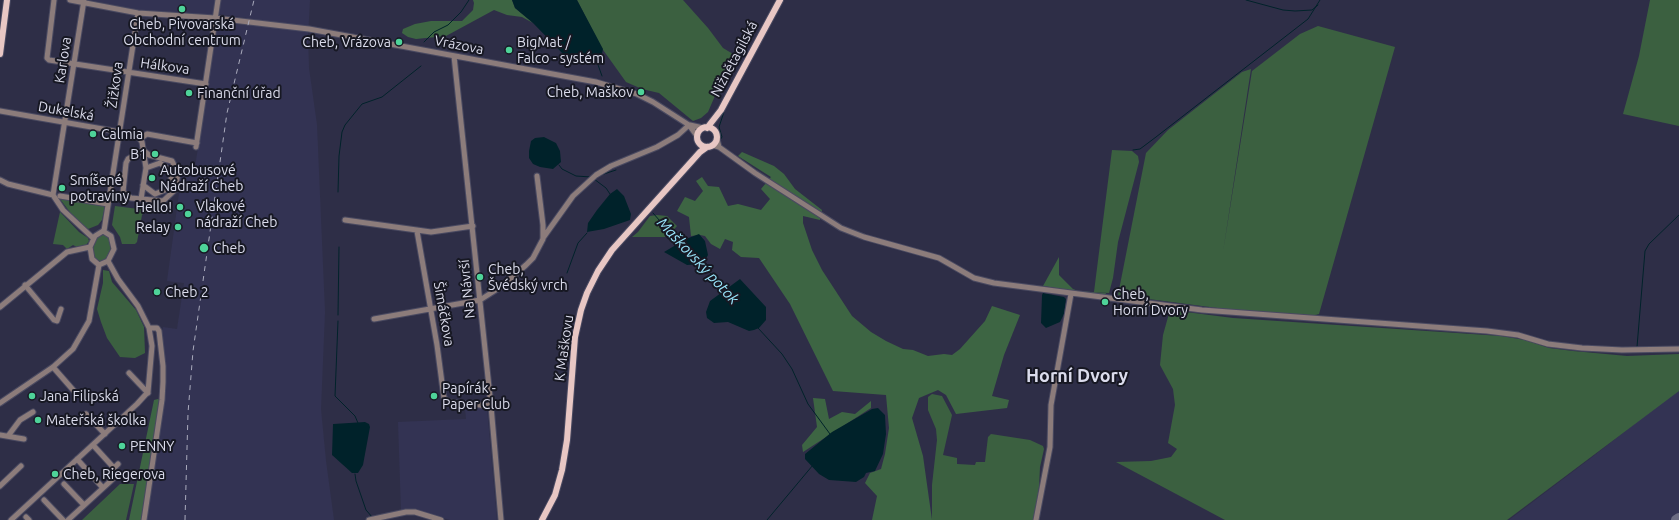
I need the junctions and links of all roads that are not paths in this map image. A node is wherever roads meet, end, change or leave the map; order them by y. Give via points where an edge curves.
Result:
1 (7, 0) edge
2 (54, 0) edge
3 (70, 0) edge
4 (218, 0) edge
5 (780, 0) edge
6 (84, 1) edge
7 (138, 13) junction
8 (215, 18) junction
9 (1, 38) edge
10 (0, 53) edge
11 (454, 56) junction
12 (74, 64) junction
13 (129, 73) junction
14 (206, 84) junction
15 (721, 110) junction
16 (0, 111) edge
17 (64, 123) junction
18 (689, 125) junction
19 (705, 128) junction
20 (121, 131) junction
21 (715, 132) junction
22 (140, 138) junction
23 (698, 139) junction
24 (716, 139) junction
25 (710, 146) junction
26 (719, 147) junction
27 (142, 150) junction
28 (692, 161) junction
29 (146, 168) junction
30 (537, 176) dead end
31 (0, 180) edge
32 (143, 185) junction
33 (53, 195) junction
34 (60, 196) dead end
35 (141, 199) junction
36 (108, 204) junction
37 (345, 220) dead end
38 (473, 226) junction
39 (417, 230) junction
40 (104, 231) junction
41 (93, 238) junction
42 (543, 239) junction
43 (90, 247) junction
44 (108, 261) junction
45 (99, 265) junction
46 (25, 285) junction
47 (1070, 294) junction
48 (480, 300) junction
49 (0, 307) edge
50 (61, 309) dead end
51 (431, 309) junction
52 (374, 319) dead end
53 (149, 328) junction
54 (1679, 349) edge
55 (52, 367) junction
56 (129, 373) dead end
57 (74, 391) dead end
58 (148, 393) junction
59 (0, 403) edge
60 (491, 406) junction
61 (33, 412) dead end
62 (86, 414) dead end
63 (105, 434) junction
64 (0, 435) edge
65 (8, 436) junction
66 (24, 439) dead end
67 (92, 445) junction
68 (77, 459) junction
69 (118, 464) dead end
70 (22, 466) dead end
71 (114, 478) dead end
72 (64, 484) dead end
73 (0, 486) edge
74 (103, 488) junction
75 (44, 500) dead end
76 (84, 505) junction
77 (11, 520) edge
78 (63, 520) edge
79 (68, 520) edge
80 (144, 520) edge
81 (369, 520) edge
82 (441, 520) edge
83 (501, 520) edge
84 (542, 520) edge
85 (1036, 520) edge

1 - 9 main road
2 - 12 street, Hálkova via 47,58
3 - 6 street, Vrázova
4 - 8 street
5 - 15 main road, Nižnětagilská
6 - 7 street, Vrázova
6 - 12 street, Karlova
7 - 8 street, Vrázova
7 - 13 street, Žižkova
8 - 11 street, Vrázova via 309,29
8 - 14 street
9 - 10 main road
11 - 18 street, Vrázova via 596,82 621,89 653,102
11 - 38 street, Na Návrší
12 - 13 street, Hálkova
12 - 17 street, Karlova
13 - 14 street, Hálkova
13 - 20 street, Žižkova
14 - 22 street, Dukelská via 197,145 147,134
15 - 19 main road, Nižnětagilská
15 - 21 main road
16 - 17 street, Dukelská
17 - 20 street, Dukelská
17 - 33 street, Karlova
18 - 19 street
18 - 23 street, Vrázova
18 - 42 street via 678,136 596,175 573,196
19 - 21 main road
19 - 23 main road, Nižnětagilská
20 - 22 street, Dukelská
20 - 36 street, Žižkova
21 - 24 main road
22 - 27 street
23 - 25 main road
23 - 28 main road, Nižnětagilská
24 - 25 main road, K Maškovu
24 - 26 street
25 - 26 street
25 - 28 main road, K Maškovu
26 - 47 street via 841,228 939,258 974,278
27 - 29 street
27 - 35 street via 127,161 122,189 126,196
27 - 35 street via 149,155 172,161 178,173 176,190 166,200 160,202
28 - 84 main road, K Maškovu via 612,250 587,293 575,337 563,465 555,495
29 - 32 street
29 - 32 street via 160,163 172,172 170,188 155,194
30 - 42 street
31 - 33 street
32 - 35 street
33 - 41 street via 63,210
34 - 36 street
36 - 40 street, Žižkova
37 - 39 street
38 - 39 street via 431,232
38 - 48 street, Na Návrší
39 - 51 street, Šimáčkova
40 - 41 street
40 - 44 street via 110,235 114,243
41 - 43 street
42 - 48 street via 536,254 526,266
43 - 45 street via 92,260
43 - 46 street via 67,252
44 - 45 street
44 - 53 street via 138,306
45 - 55 street via 89,321 74,349
46 - 49 street
46 - 50 street via 54,320 57,321
47 - 54 street via 1202,310 1487,331 1518,335 1548,344 1582,348
47 - 85 street via 1051,405 1050,447
48 - 51 street
48 - 60 street, Na Návrší
51 - 52 street
51 - 60 street, Šimáčkova via 444,398 446,401
53 - 58 street via 152,346
53 - 80 street via 157,328 159,331 163,382
55 - 57 street
55 - 59 street
56 - 58 street
58 - 63 street
60 - 83 street, Na Návrší
61 - 65 street via 20,420
62 - 63 street
63 - 67 street
64 - 65 street
65 - 66 street
67 - 68 street
67 - 69 street via 114,468
68 - 74 street
68 - 77 street
70 - 73 street
71 - 74 street
72 - 76 street
74 - 76 street
75 - 78 street
76 - 79 street
81 - 82 street via 415,512

